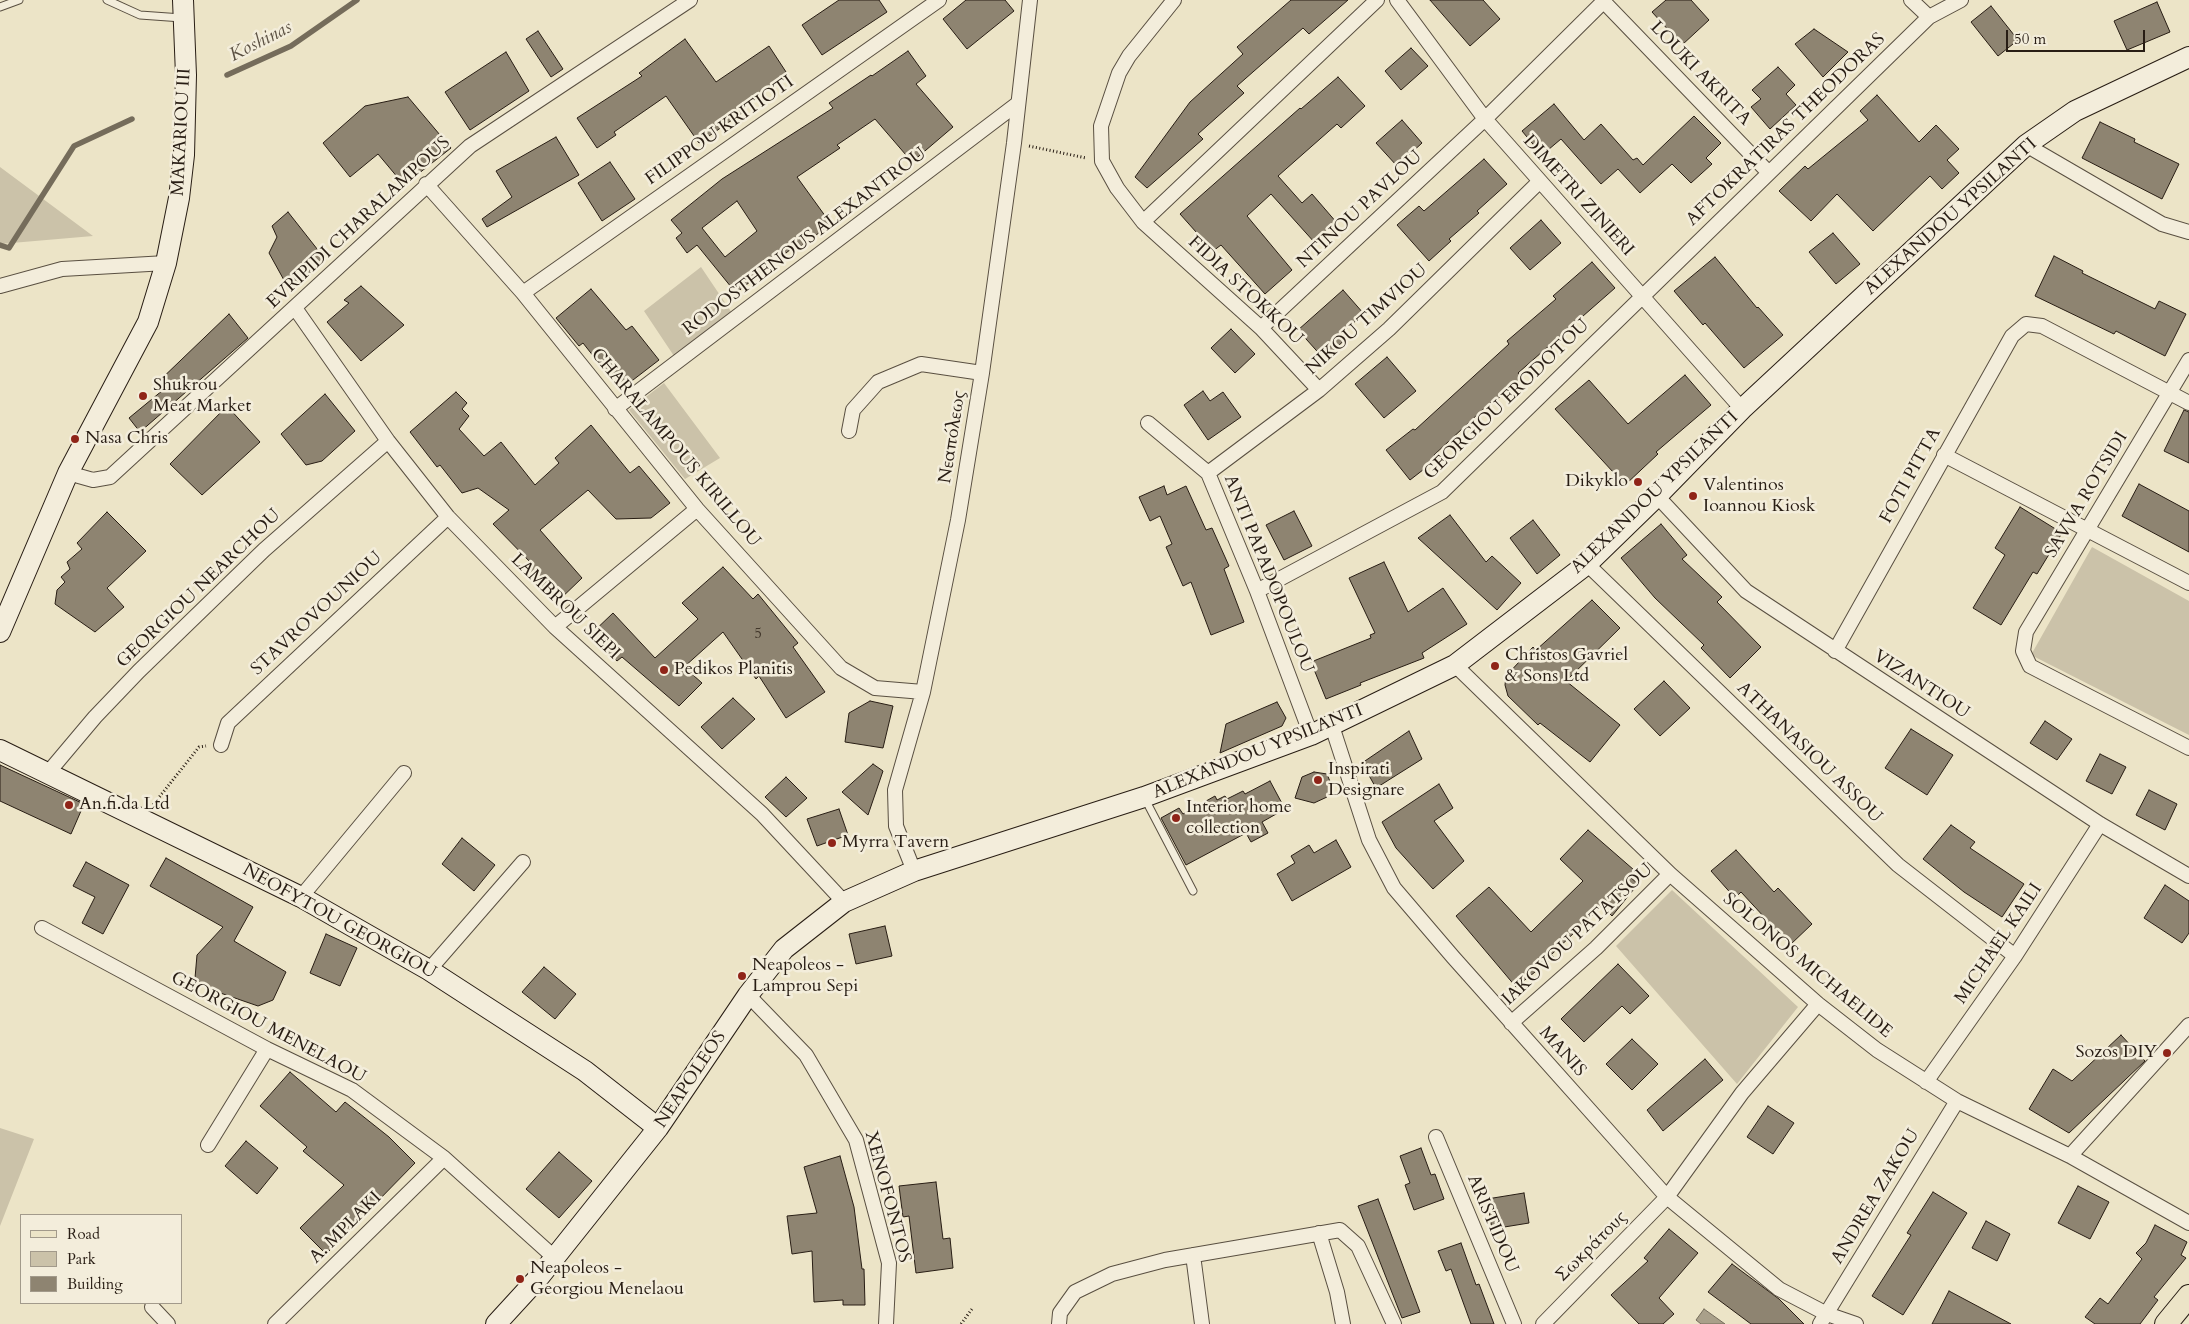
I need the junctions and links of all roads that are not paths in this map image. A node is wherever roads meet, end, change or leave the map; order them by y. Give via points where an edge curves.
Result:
1 (19, 0) edge
2 (108, 0) edge
3 (690, 0) edge
4 (939, 0) edge
5 (1030, 0) edge
6 (1174, 0) edge
7 (1377, 0) edge
8 (1397, 0) edge
9 (1911, 0) edge
10 (1961, 0) edge
11 (1604, 1) edge
12 (0, 6) edge
13 (184, 9) edge
14 (1929, 17) junction
15 (2189, 57) edge
16 (1017, 104) junction
17 (1485, 119) junction
18 (2026, 145) junction
19 (1769, 173) junction
20 (1540, 181) junction
21 (426, 184) junction
22 (1143, 222) junction
23 (2189, 232) edge
24 (166, 263) junction
25 (0, 286) edge
26 (523, 293) junction
27 (1643, 296) junction
28 (295, 308) junction
29 (1261, 328) junction
30 (2189, 360) edge
31 (982, 373) junction
32 (1318, 390) junction
33 (2170, 394) junction
34 (2189, 404) edge
35 (1742, 408) junction
36 (615, 409) junction
37 (1148, 423) dead end
38 (849, 431) dead end
39 (388, 441) junction
40 (1944, 454) junction
41 (68, 473) junction
42 (1208, 473) junction
43 (1657, 496) junction
44 (697, 509) junction
45 (448, 517) junction
46 (2087, 531) junction
47 (1587, 564) junction
48 (2189, 583) edge
49 (1257, 591) junction
50 (555, 627) junction
51 (0, 632) edge
52 (1835, 651) junction
53 (1455, 665) junction
54 (922, 692) junction
55 (1332, 726) junction
56 (1311, 734) junction
57 (222, 745) road end
58 (2189, 748) edge
59 (0, 750) edge
60 (404, 773) dead end
61 (47, 774) junction
62 (1144, 797) junction
63 (2100, 824) junction
64 (523, 862) dead end
65 (914, 871) junction
66 (1670, 874) junction
67 (2189, 876) edge
68 (1193, 891) dead end
69 (301, 897) junction
70 (844, 902) junction
71 (42, 928) dead end
72 (2015, 956) junction
73 (430, 970) junction
74 (748, 996) junction
75 (1818, 1004) junction
76 (1510, 1023) junction
77 (2189, 1025) edge
78 (267, 1049) junction
79 (1926, 1082) junction
80 (1957, 1101) junction
81 (658, 1128) junction
82 (1436, 1138) dead end
83 (208, 1145) dead end
84 (2070, 1156) junction
85 (444, 1158) junction
86 (1667, 1197) junction
87 (2189, 1223) edge
88 (1319, 1233) junction
89 (1193, 1255) junction
90 (555, 1258) junction
91 (2189, 1296) edge
92 (152, 1307) dead end
93 (1823, 1319) edge
94 (168, 1324) edge
95 (275, 1324) edge
96 (496, 1324) edge
97 (886, 1324) edge
98 (1058, 1324) edge
99 (1202, 1324) edge
100 (1343, 1324) edge
101 (1394, 1324) edge
102 (1514, 1324) edge
103 (1543, 1324) edge
104 (1856, 1324) edge
105 (2166, 1324) edge

1 - 12 lane
2 - 13 lane via 140,15
3 - 21 street, EVRIPIDI CHARALAMPOUS via 470,146
4 - 26 street, FILIPPOU KRITIOTI
5 - 16 street, Νεαπόλεως
6 - 22 street, FIDIA STOKKOU via 1128,56 1101,126 1102,161 1117,188
7 - 22 street
8 - 17 street, DIMETRI ZINIERI
9 - 14 street
10 - 14 street, AFTOKRATIRAS THEODORAS
11 - 17 street, NTINOU PAVLOU
11 - 19 street, LOUKI AKRITA
13 - 24 main road, MAKARIOU III via 184,155
14 - 19 street, AFTOKRATIRAS THEODORAS
15 - 18 main road, ALEXANDOU YPSILANTI via 2075,111
16 - 31 street, Νεαπόλεως
16 - 36 street, RODOSTHENOUS ALEXANTROU
17 - 20 street, DIMETRI ZINIERI
17 - 29 street, NTINOU PAVLOU
18 - 23 street via 2162,224
18 - 35 main road, ALEXANDOU YPSILANTI
19 - 27 street, AFTOKRATIRAS THEODORAS
20 - 27 street, DIMETRI ZINIERI
20 - 32 street, NIKOU TIMVIOU via 1389,329
21 - 26 street, CHARALAMPOUS KIRILLOU
21 - 28 street, EVRIPIDI CHARALAMPOUS
22 - 29 street, FIDIA STOKKOU
24 - 25 street via 62,269
24 - 41 main road, MAKARIOU III via 148,322
26 - 36 street, CHARALAMPOUS KIRILLOU
27 - 35 street, DIMETRI ZINIERI
27 - 49 street, GEORGIOU ERODOTOU via 1442,492
28 - 39 street, LAMBROU SIEPI
28 - 41 street, EVRIPIDI CHARALAMPOUS via 110,477 94,480
29 - 32 street, FIDIA STOKKOU
30 - 33 street, SAVVA ROTSIDI
31 - 38 street via 920,364 878,382 853,410
31 - 54 street, Νεαπόλεως via 958,520
32 - 42 street, NIKOU TIMVIOU
33 - 34 street
33 - 40 street, FOTI PITTA via 2042,326 2026,324 2012,336
33 - 46 street, SAVVA ROTSIDI
35 - 43 main road, ALEXANDOU YPSILANTI
36 - 44 street, CHARALAMPOUS KIRILLOU
37 - 42 street, ANTI PAPADOPOULOU
39 - 45 street, LAMBROU SIEPI
39 - 61 street, GEORGIOU NEARCHOU via 264,550 139,671
40 - 46 street
40 - 52 street, FOTI PITTA
41 - 51 main road, MAKARIOU III
42 - 49 street, ANTI PAPADOPOULOU
43 - 47 main road, ALEXANDOU YPSILANTI
43 - 52 street, VIZANTIOU via 1746,591
44 - 50 street
44 - 54 street, CHARALAMPOUS KIRILLOU via 841,668 875,688
45 - 50 street, LAMBROU SIEPI
45 - 57 street, STAVROVOUNIOU via 228,723
46 - 48 street
46 - 58 street, SAVVA ROTSIDI via 2026,632 2023,651 2030,666
47 - 53 main road, ALEXANDOU YPSILANTI
47 - 72 street, ATHANASIOU ASSOU via 1898,866
49 - 56 street, ANTI PAPADOPOULOU
50 - 70 street, LAMBROU SIEPI via 762,814
52 - 63 street, VIZANTIOU
53 - 55 main road, ALEXANDOU YPSILANTI
53 - 66 street, SOLONOS MICHAELIDE
54 - 65 street, Νεαπόλεως via 896,790 896,826
55 - 56 main road, ALEXANDOU YPSILANTI
55 - 76 street, MANIS via 1369,840 1394,888
56 - 62 main road, ALEXANDOU YPSILANTI
59 - 61 main road, NEOFYTOU GEORGIOU
60 - 69 street
61 - 69 main road, NEOFYTOU GEORGIOU
62 - 65 main road, ALEXANDOU YPSILANTI
62 - 68 lane
63 - 67 street, VIZANTIOU
63 - 72 street, MICHAEL KAILI
64 - 73 street
65 - 70 main road, NEAPOLEOS
66 - 75 street, SOLONOS MICHAELIDE
66 - 76 street, IAKOVOU PATATSOU via 1596,948
69 - 73 main road, NEOFYTOU GEORGIOU
70 - 74 main road, NEAPOLEOS via 784,949
71 - 78 street, GEORGIOU MENELAOU
72 - 79 street, MICHAEL KAILI
73 - 81 main road, NEOFYTOU GEORGIOU via 585,1071
74 - 81 main road, NEAPOLEOS
74 - 97 street, XENOFONTOS via 806,1055 856,1140 889,1263
75 - 79 street, SOLONOS MICHAELIDE via 1877,1050
75 - 86 street, Σωκράτους via 1742,1093
76 - 86 street, MANIS
77 - 84 street
78 - 83 street
78 - 85 street, GEORGIOU MENELAOU via 352,1090
79 - 80 street, SOLONOS MICHAELIDE
80 - 84 street, SOLONOS MICHAELIDE
80 - 93 street, ANDREA ZAKOU
81 - 90 main road, NEAPOLEOS
82 - 102 street, ARISTIDOU
84 - 87 street, SOLONOS MICHAELIDE
85 - 90 street, GEORGIOU MENELAOU
85 - 95 street, A. MPLAKI
86 - 93 street, MANIS via 1779,1289
86 - 103 street, Σωκράτους
88 - 89 street
88 - 100 street
88 - 101 street via 1340,1230 1358,1246
89 - 98 street via 1112,1274 1075,1292 1060,1313
89 - 99 street
90 - 96 main road, NEAPOLEOS
91 - 105 main road
92 - 94 street
93 - 104 street, MANIS

